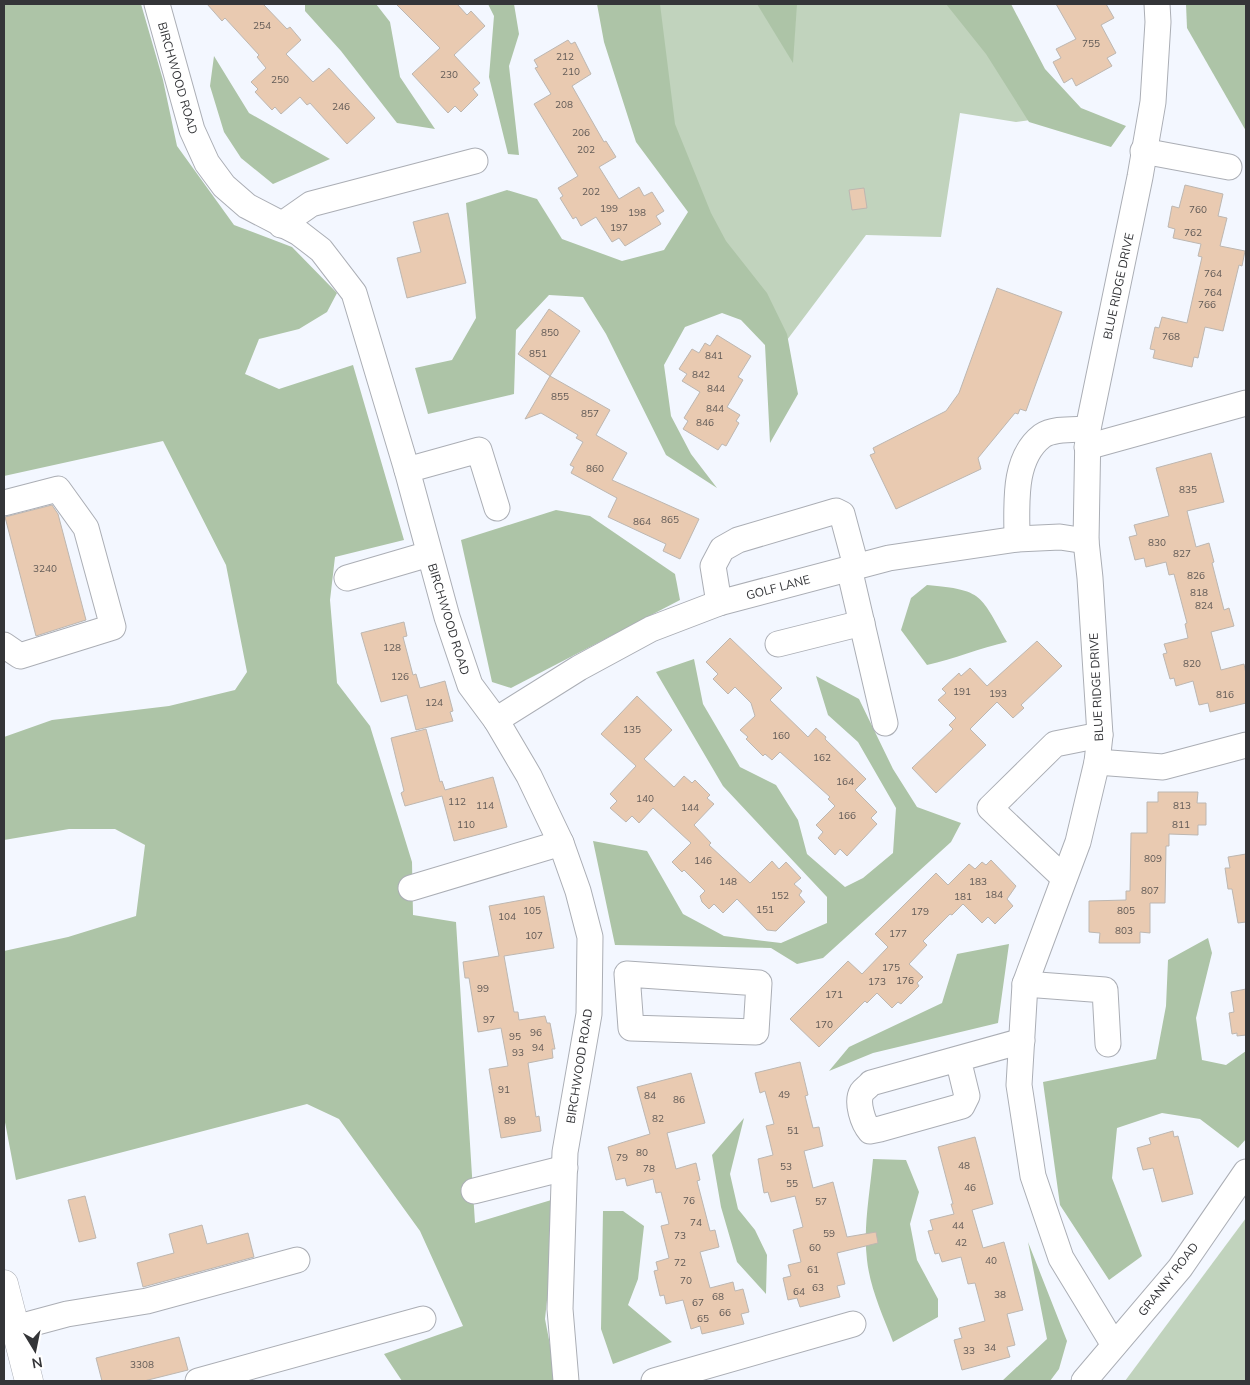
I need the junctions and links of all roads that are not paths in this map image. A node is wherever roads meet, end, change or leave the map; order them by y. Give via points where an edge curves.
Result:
1 (156, 4) edge
2 (1157, 4) edge
3 (1143, 151) junction
4 (475, 161) dead end
5 (1229, 167) dead end
6 (281, 225) junction
7 (1246, 403) edge
8 (1087, 438) junction
9 (407, 470) junction
10 (4, 503) edge
11 (497, 508) dead end
12 (1017, 539) junction
13 (1086, 541) junction
14 (429, 554) junction
15 (853, 567) junction
16 (347, 578) dead end
17 (719, 603) junction
18 (862, 623) junction
19 (778, 644) dead end
20 (4, 645) edge
21 (496, 720) junction
22 (885, 723) dead end
23 (1100, 735) junction
24 (1246, 745) edge
25 (1098, 762) junction
26 (561, 843) junction
27 (1064, 878) junction
28 (410, 888) dead end
29 (590, 968) junction
30 (627, 974) junction
31 (1025, 984) junction
32 (1022, 1041) junction
33 (1108, 1044) dead end
34 (958, 1059) dead end
35 (565, 1168) junction
36 (1246, 1172) edge
37 (474, 1191) dead end
38 (296, 1260) dead end
39 (4, 1284) edge
40 (423, 1319) dead end
41 (852, 1324) dead end
42 (15, 1328) junction
43 (1114, 1345) junction
44 (29, 1381) edge
45 (198, 1381) edge
46 (566, 1381) edge
47 (654, 1381) edge
48 (1084, 1381) edge

1 - 6 street, BIRCHWOOD ROAD via 192,130 207,162 224,186 247,206
2 - 3 street, BLUE RIDGE DRIVE via 1152,102
3 - 5 street
3 - 8 street, BLUE RIDGE DRIVE
4 - 6 street via 312,204
6 - 9 street, BIRCHWOOD ROAD via 299,233 322,250 354,293
7 - 8 street
8 - 12 street via 1064,430 1043,436 1029,452 1022,465 1018,488
8 - 13 street, BLUE RIDGE DRIVE
9 - 11 street via 479,450
9 - 14 street, BIRCHWOOD ROAD
10 - 20 street via 58,489 86,528 113,627 20,656
12 - 13 street, GOLF LANE via 1060,537
12 - 15 street, GOLF LANE via 889,558
13 - 23 street, BLUE RIDGE DRIVE
14 - 16 street
14 - 21 street, BIRCHWOOD ROAD via 470,685
15 - 17 street, GOLF LANE
15 - 17 street via 842,514 836,511 738,540 722,549 713,566
15 - 18 street
17 - 21 street, GOLF LANE via 652,629 578,668
18 - 19 street
18 - 22 street
21 - 26 street, BIRCHWOOD ROAD via 529,776
23 - 25 street, BLUE RIDGE DRIVE
23 - 27 street via 1055,744 990,808
24 - 25 street via 1163,766
25 - 27 street, BLUE RIDGE DRIVE via 1078,842
26 - 28 street
26 - 29 street, BIRCHWOOD ROAD via 590,936
27 - 31 street, BLUE RIDGE DRIVE
29 - 30 street
29 - 35 street, BIRCHWOOD ROAD via 589,1014
30 - 30 street via 631,1028 756,1032 759,983
31 - 32 street, BLUE RIDGE DRIVE
31 - 33 street via 1105,990
32 - 34 street
32 - 43 street, BLUE RIDGE DRIVE via 1019,1085 1032,1176 1061,1258
35 - 37 street
35 - 46 street, BIRCHWOOD ROAD via 560,1309
36 - 43 street, GRANNY ROAD via 1180,1268
38 - 42 street via 147,1301 68,1314
39 - 42 main road
40 - 45 street
41 - 47 street
42 - 44 main road
43 - 48 street, GRANNY ROAD

